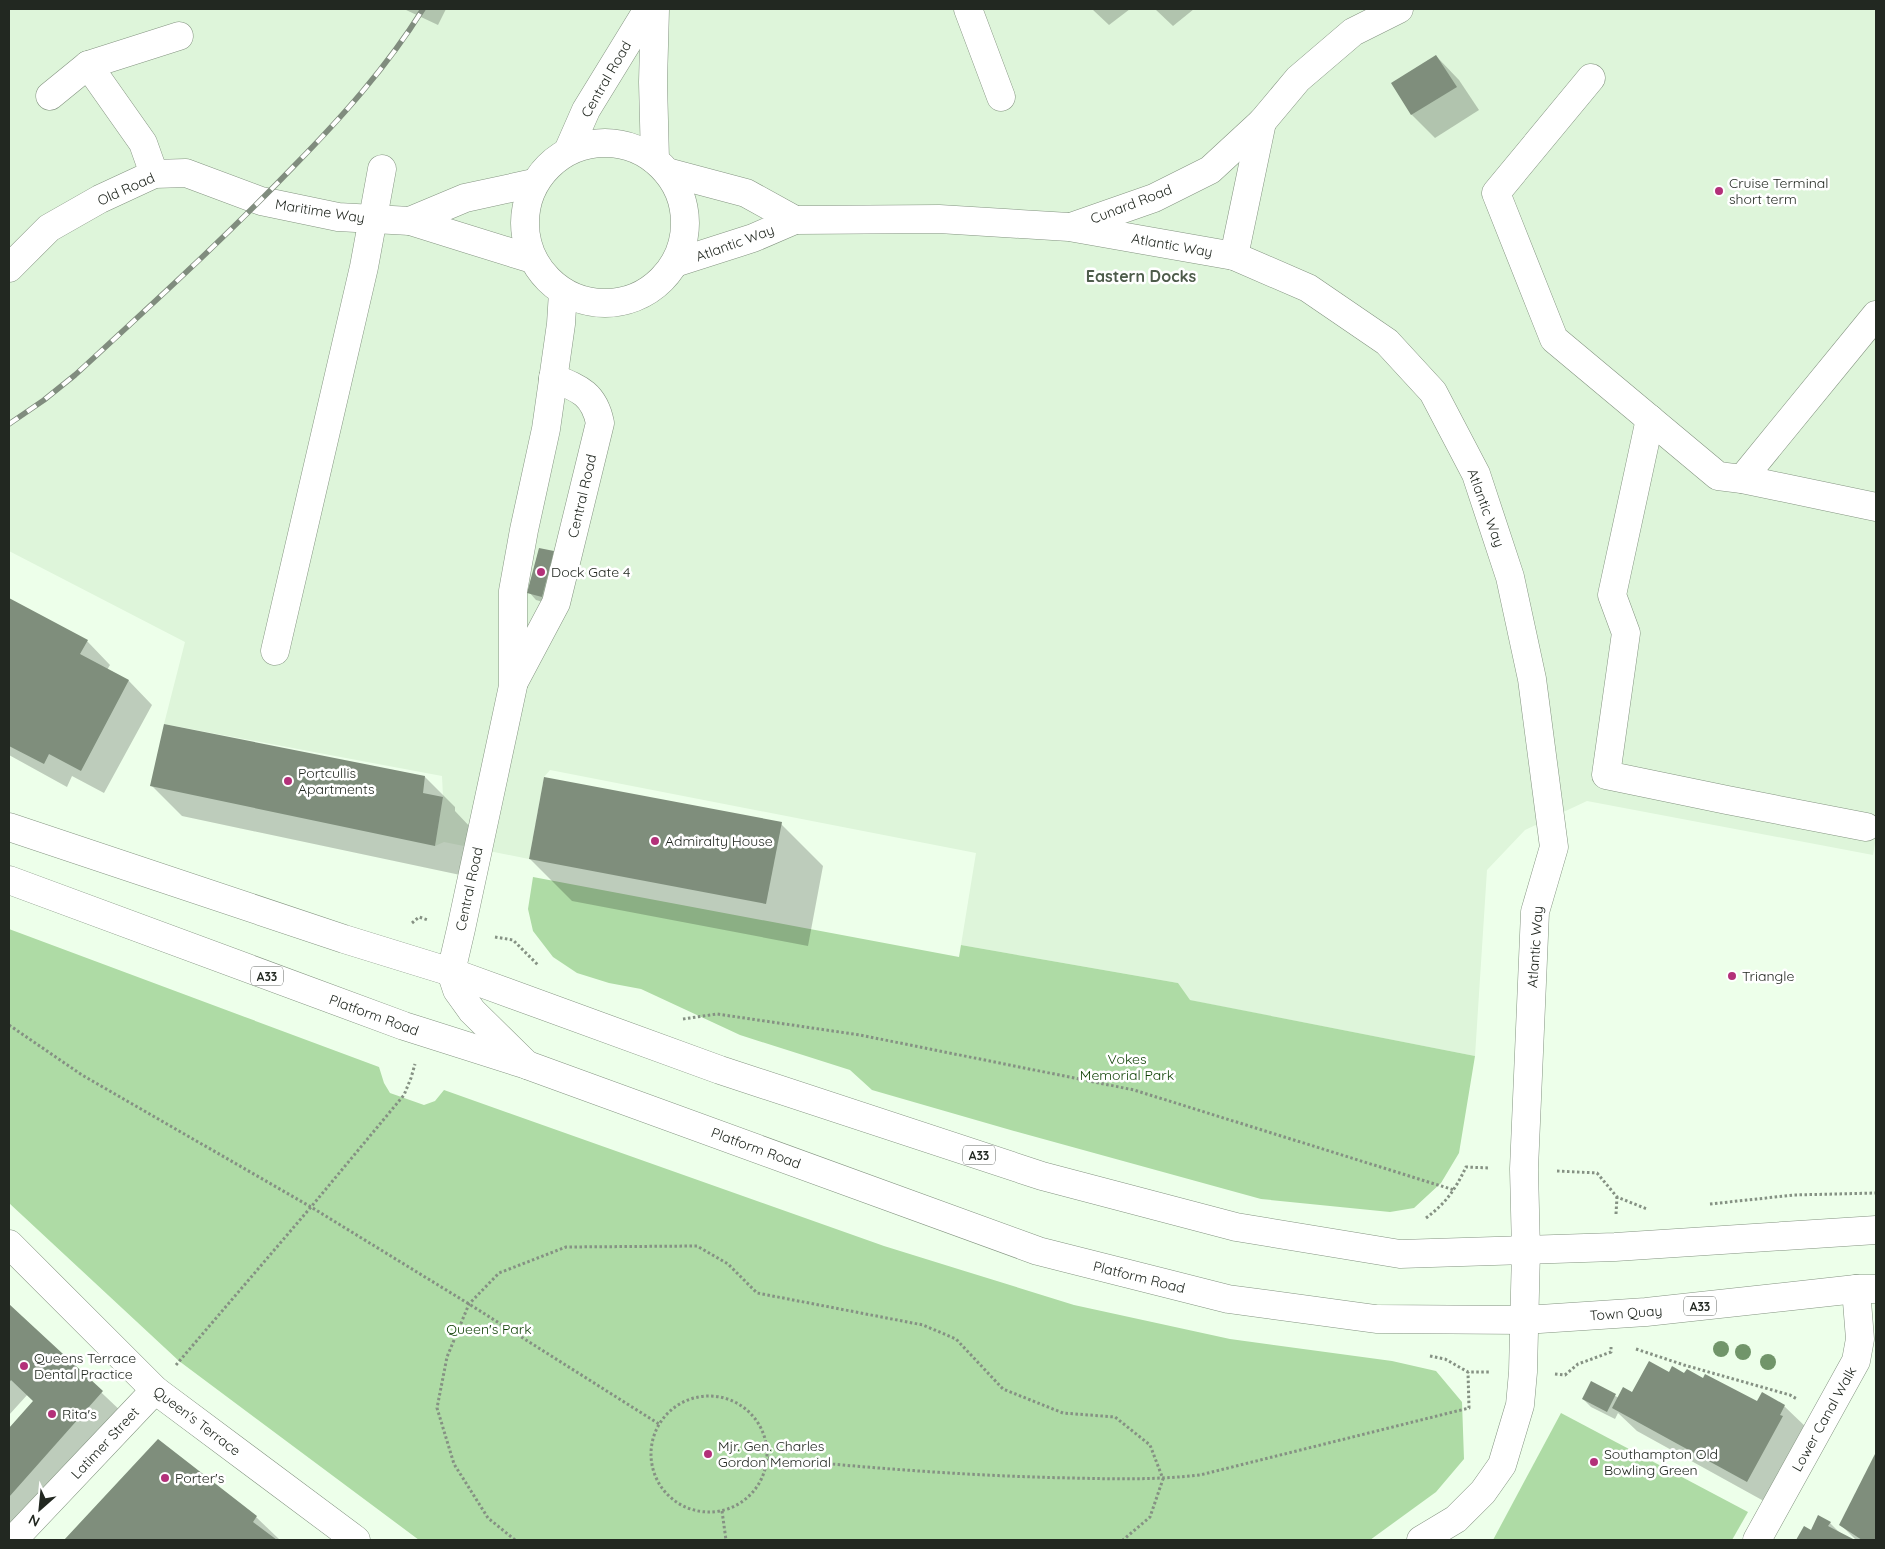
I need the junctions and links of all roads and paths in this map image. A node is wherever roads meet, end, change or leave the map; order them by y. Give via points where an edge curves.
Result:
1 (648, 9) edge
2 (655, 9) edge
3 (968, 9) edge
4 (1399, 9) edge
5 (1355, 20) edge
6 (179, 36) dead end
7 (88, 65) junction
8 (1592, 78) dead end
9 (50, 96) dead end
10 (1001, 97) dead end
11 (1262, 122) junction
12 (568, 151) junction
13 (661, 166) junction
14 (382, 169) dead end
15 (154, 174) junction
16 (534, 183) junction
17 (261, 201) joint
18 (373, 219) junction
19 (795, 220) junction
20 (410, 221) junction
21 (1069, 227) junction
22 (1234, 256) junction
23 (532, 259) junction
24 (674, 263) junction
25 (9, 268) edge
26 (564, 292) junction
27 (1876, 315) edge
28 (553, 378) junction
29 (1650, 419) junction
30 (1742, 479) junction
31 (1876, 507) edge
32 (275, 651) dead end
33 (512, 686) junction
34 (1866, 826) dead end
35 (9, 827) edge
36 (9, 880) edge
37 (451, 972) junction
38 (684, 1019) dead end
39 (9, 1025) edge
40 (416, 1063) dead end
41 (527, 1065) junction
42 (1475, 1168) dead end
43 (1587, 1172) dead end
44 (1454, 1190) junction
45 (1876, 1193) edge
46 (1617, 1197) junction
47 (1708, 1204) dead end
48 (311, 1208) junction
49 (1616, 1210) dead end
50 (1650, 1210) dead end
51 (1424, 1219) dead end
52 (1876, 1230) edge
53 (9, 1244) edge
54 (1526, 1250) junction
55 (1866, 1288) edge
56 (468, 1304) junction
57 (1524, 1320) junction
58 (1611, 1343) dead end
59 (1629, 1346) dead end
60 (1423, 1354) dead end
61 (1468, 1372) junction
62 (1478, 1372) dead end
63 (1554, 1374) dead end
64 (155, 1390) junction
65 (1824, 1418) junction
66 (659, 1424) junction
67 (768, 1458) junction
68 (1163, 1479) junction
69 (722, 1511) junction
70 (13, 1540) edge
71 (356, 1540) edge
72 (515, 1540) edge
73 (726, 1540) edge
74 (1123, 1540) edge
75 (1421, 1540) edge
76 (1757, 1540) edge

1 - 12 street, Central Road via 586,110
2 - 13 street, Central Road via 652,82
3 - 10 street
4 - 5 street, Cunard Road
5 - 11 street, Cunard Road
6 - 7 street
7 - 9 street
7 - 15 street via 143,143
8 - 29 street via 1496,193 1554,339
11 - 21 street, Cunard Road via 1210,170 1154,198
11 - 22 street, Cunard Road
12 - 13 street via 590,143 613,142 635,148
12 - 16 street via 548,164
13 - 19 street, Atlantic Way via 746,193
13 - 24 street via 680,192 685,216 684,240
14 - 18 street
15 - 17 street, Old Road via 186,173
15 - 25 street, Old Road via 49,228
16 - 20 street, Maritime Way via 465,198
16 - 23 street via 525,208 525,234
17 - 18 street, Maritime Way via 338,217
18 - 20 street, Maritime Way
18 - 32 street
19 - 21 street, Atlantic Way via 939,219
19 - 24 street, Atlantic Way via 752,238
20 - 23 street, Maritime Way
21 - 22 street, Atlantic Way
22 - 54 street, Atlantic Way via 1308,288 1387,342 1433,392 1476,474 1510,576 1532,679 1554,848 1535,912 1524,1169
23 - 26 street via 546,278
24 - 26 street via 658,283 637,297 613,303 588,302
26 - 28 street, Central Road
27 - 30 street
28 - 33 street, Central Road via 546,429 513,591
28 - 33 street, Central Road via 579,388 598,411 600,423 556,603
29 - 30 street via 1718,476
29 - 34 street via 1612,595 1626,633 1606,775
30 - 31 street
33 - 37 street, Central Road
35 - 37 street, A33
36 - 41 street, Platform Road / A33 via 404,1026
37 - 41 street via 457,990 472,1011
37 - 54 street, A33 via 720,1070 1042,1176 1236,1228 1400,1254
38 - 44 path via 717,1014 860,1035 1134,1090
39 - 48 path via 82,1075
40 - 48 path via 404,1095
41 - 57 street, Platform Road / A33 via 1038,1251 1228,1299 1376,1319
42 - 44 path via 1466,1167
43 - 46 path via 1597,1173
44 - 51 path
45 - 47 path via 1794,1195
46 - 49 path
46 - 50 path
48 - 56 path
48 - 64 path
52 - 54 street, A33
53 - 64 street, Queen's Terrace
54 - 57 street, Atlantic Way
55 - 57 street, Town Quay / A33 via 1646,1312
55 - 65 street, Lower Canal Walk via 1856,1361
56 - 66 path
56 - 68 path via 498,1274 566,1247 697,1246 728,1264 757,1293 923,1325 956,1339 1002,1389 1063,1413 1115,1417 1150,1445
56 - 72 path via 447,1357 437,1408 454,1464 488,1518
57 - 75 street, Atlantic Way via 1520,1405 1502,1465 1483,1492 1456,1518
58 - 63 path via 1611,1352 1578,1364 1564,1375
59 - 65 path via 1790,1395
60 - 61 path via 1446,1359
61 - 62 path
61 - 68 path via 1469,1408 1200,1475
64 - 70 street, Latimer Street
64 - 71 street, Queen's Terrace
65 - 76 street, Lower Canal Walk
66 - 67 path via 672,1408 688,1399 708,1395 727,1398 744,1407 758,1421 766,1438
66 - 69 path via 652,1442 651,1461 657,1480 684,1506 703,1512
67 - 68 path via 854,1467 1021,1477
67 - 69 path via 753,1491 736,1506
68 - 74 path via 1150,1517
69 - 73 path

